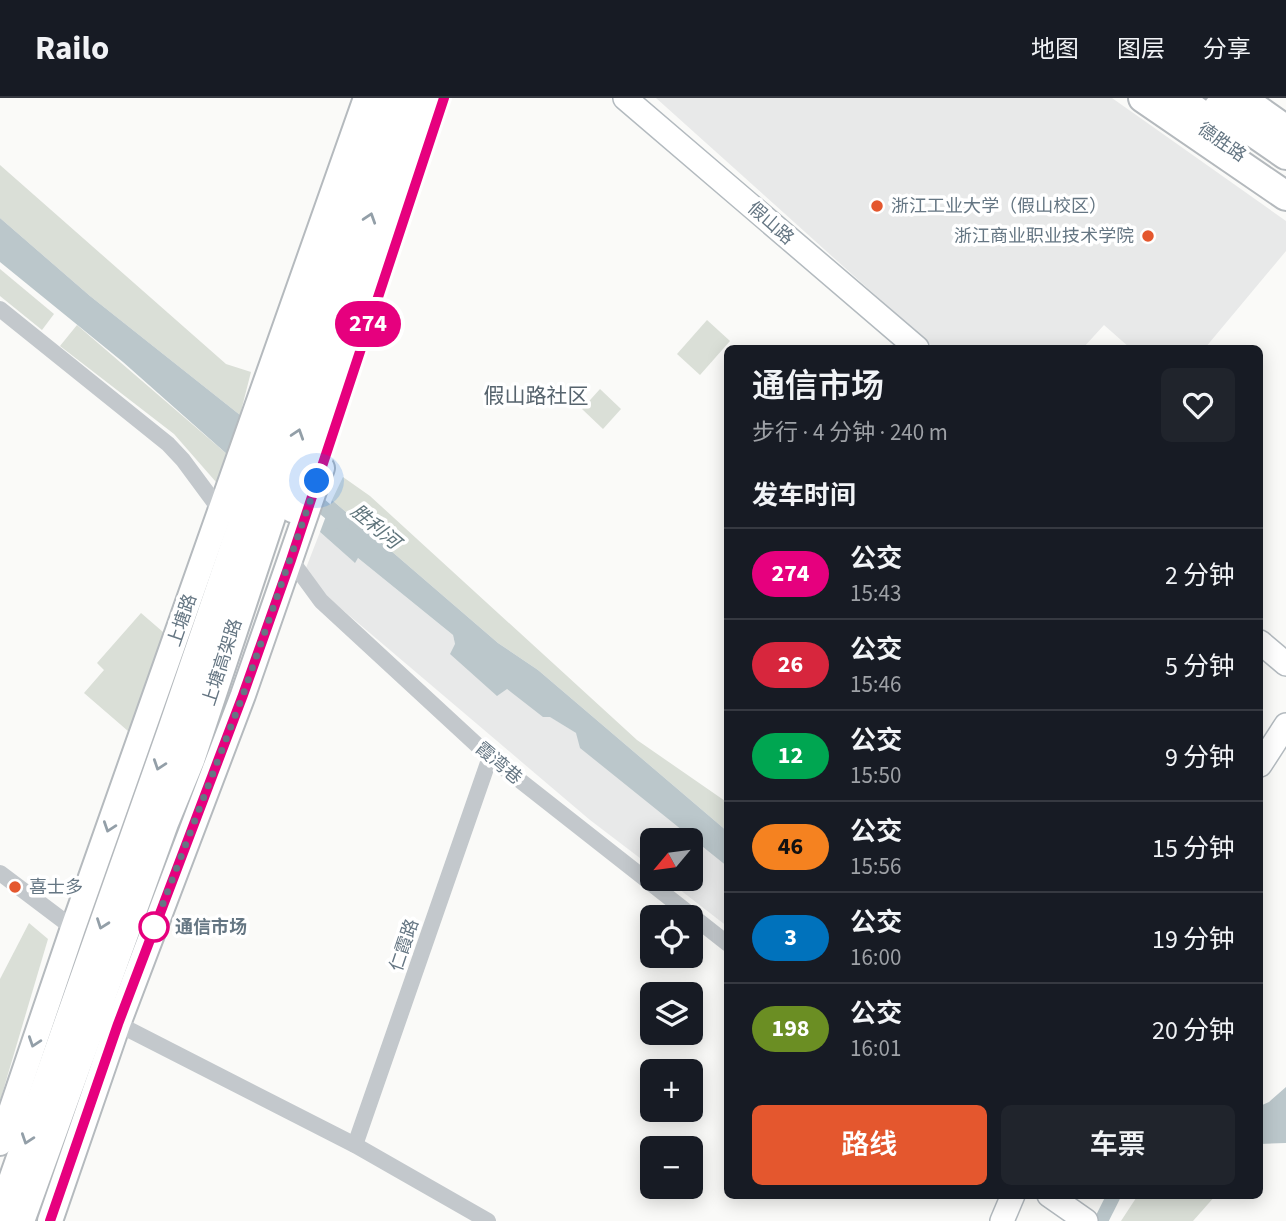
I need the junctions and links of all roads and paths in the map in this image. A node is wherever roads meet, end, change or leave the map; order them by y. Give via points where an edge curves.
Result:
1 (366, 98) edge
2 (372, 98) edge
3 (388, 98) edge
4 (410, 98) edge
5 (432, 98) edge
6 (444, 98) edge
7 (625, 98) edge
8 (1143, 98) edge
9 (1159, 98) edge
10 (1178, 98) edge
11 (1204, 98) edge
12 (1225, 98) edge
13 (1241, 98) edge
14 (1286, 130) edge
15 (1286, 141) edge
16 (1286, 155) edge
17 (1286, 177) edge
18 (1286, 187) edge
19 (1286, 196) edge
20 (0, 309) edge
21 (913, 345) edge
22 (220, 510) junction
23 (291, 560) junction
24 (1263, 645) edge
25 (1286, 664) edge
26 (1286, 725) edge
27 (171, 733) junction
28 (490, 757) junction
29 (190, 760) junction
30 (1263, 760) edge
31 (0, 873) edge
32 (73, 928) junction
33 (724, 941) edge
34 (118, 1024) junction
35 (0, 1143) edge
36 (355, 1145) junction
37 (1011, 1199) edge
38 (1055, 1199) edge
39 (0, 1217) edge
40 (20, 1221) edge
41 (50, 1221) edge
42 (488, 1221) edge
43 (1002, 1221) edge
44 (1086, 1221) edge

1 - 22 main road, 上塘路
2 - 27 highway via 266,396 243,486 192,640
3 - 27 highway, 上塘高架路
29 -> 4 highway, 上塘高架路
5 - 29 highway via 317,443 231,677
6 - 23 main road
7 - 21 street, 假山路
8 - 19 highway
9 - 18 main road, 德胜路
10 - 17 highway
11 - 16 highway
12 - 15 main road
13 - 14 highway
20 - 22 street via 168,444
22 -> 32 main road, 上塘路
23 - 28 street, 霞湾巷 via 321,601
23 - 34 main road
24 - 25 street
26 - 30 street
27 -> 39 highway, 上塘高架路
28 - 33 street, 霞湾巷
28 - 36 street, 仁霞路
29 - 40 highway, 上塘高架路
31 - 32 street
32 -> 35 main road, 上塘路
34 - 36 street
34 - 41 main road
36 - 42 street
37 - 43 street
38 - 44 street

